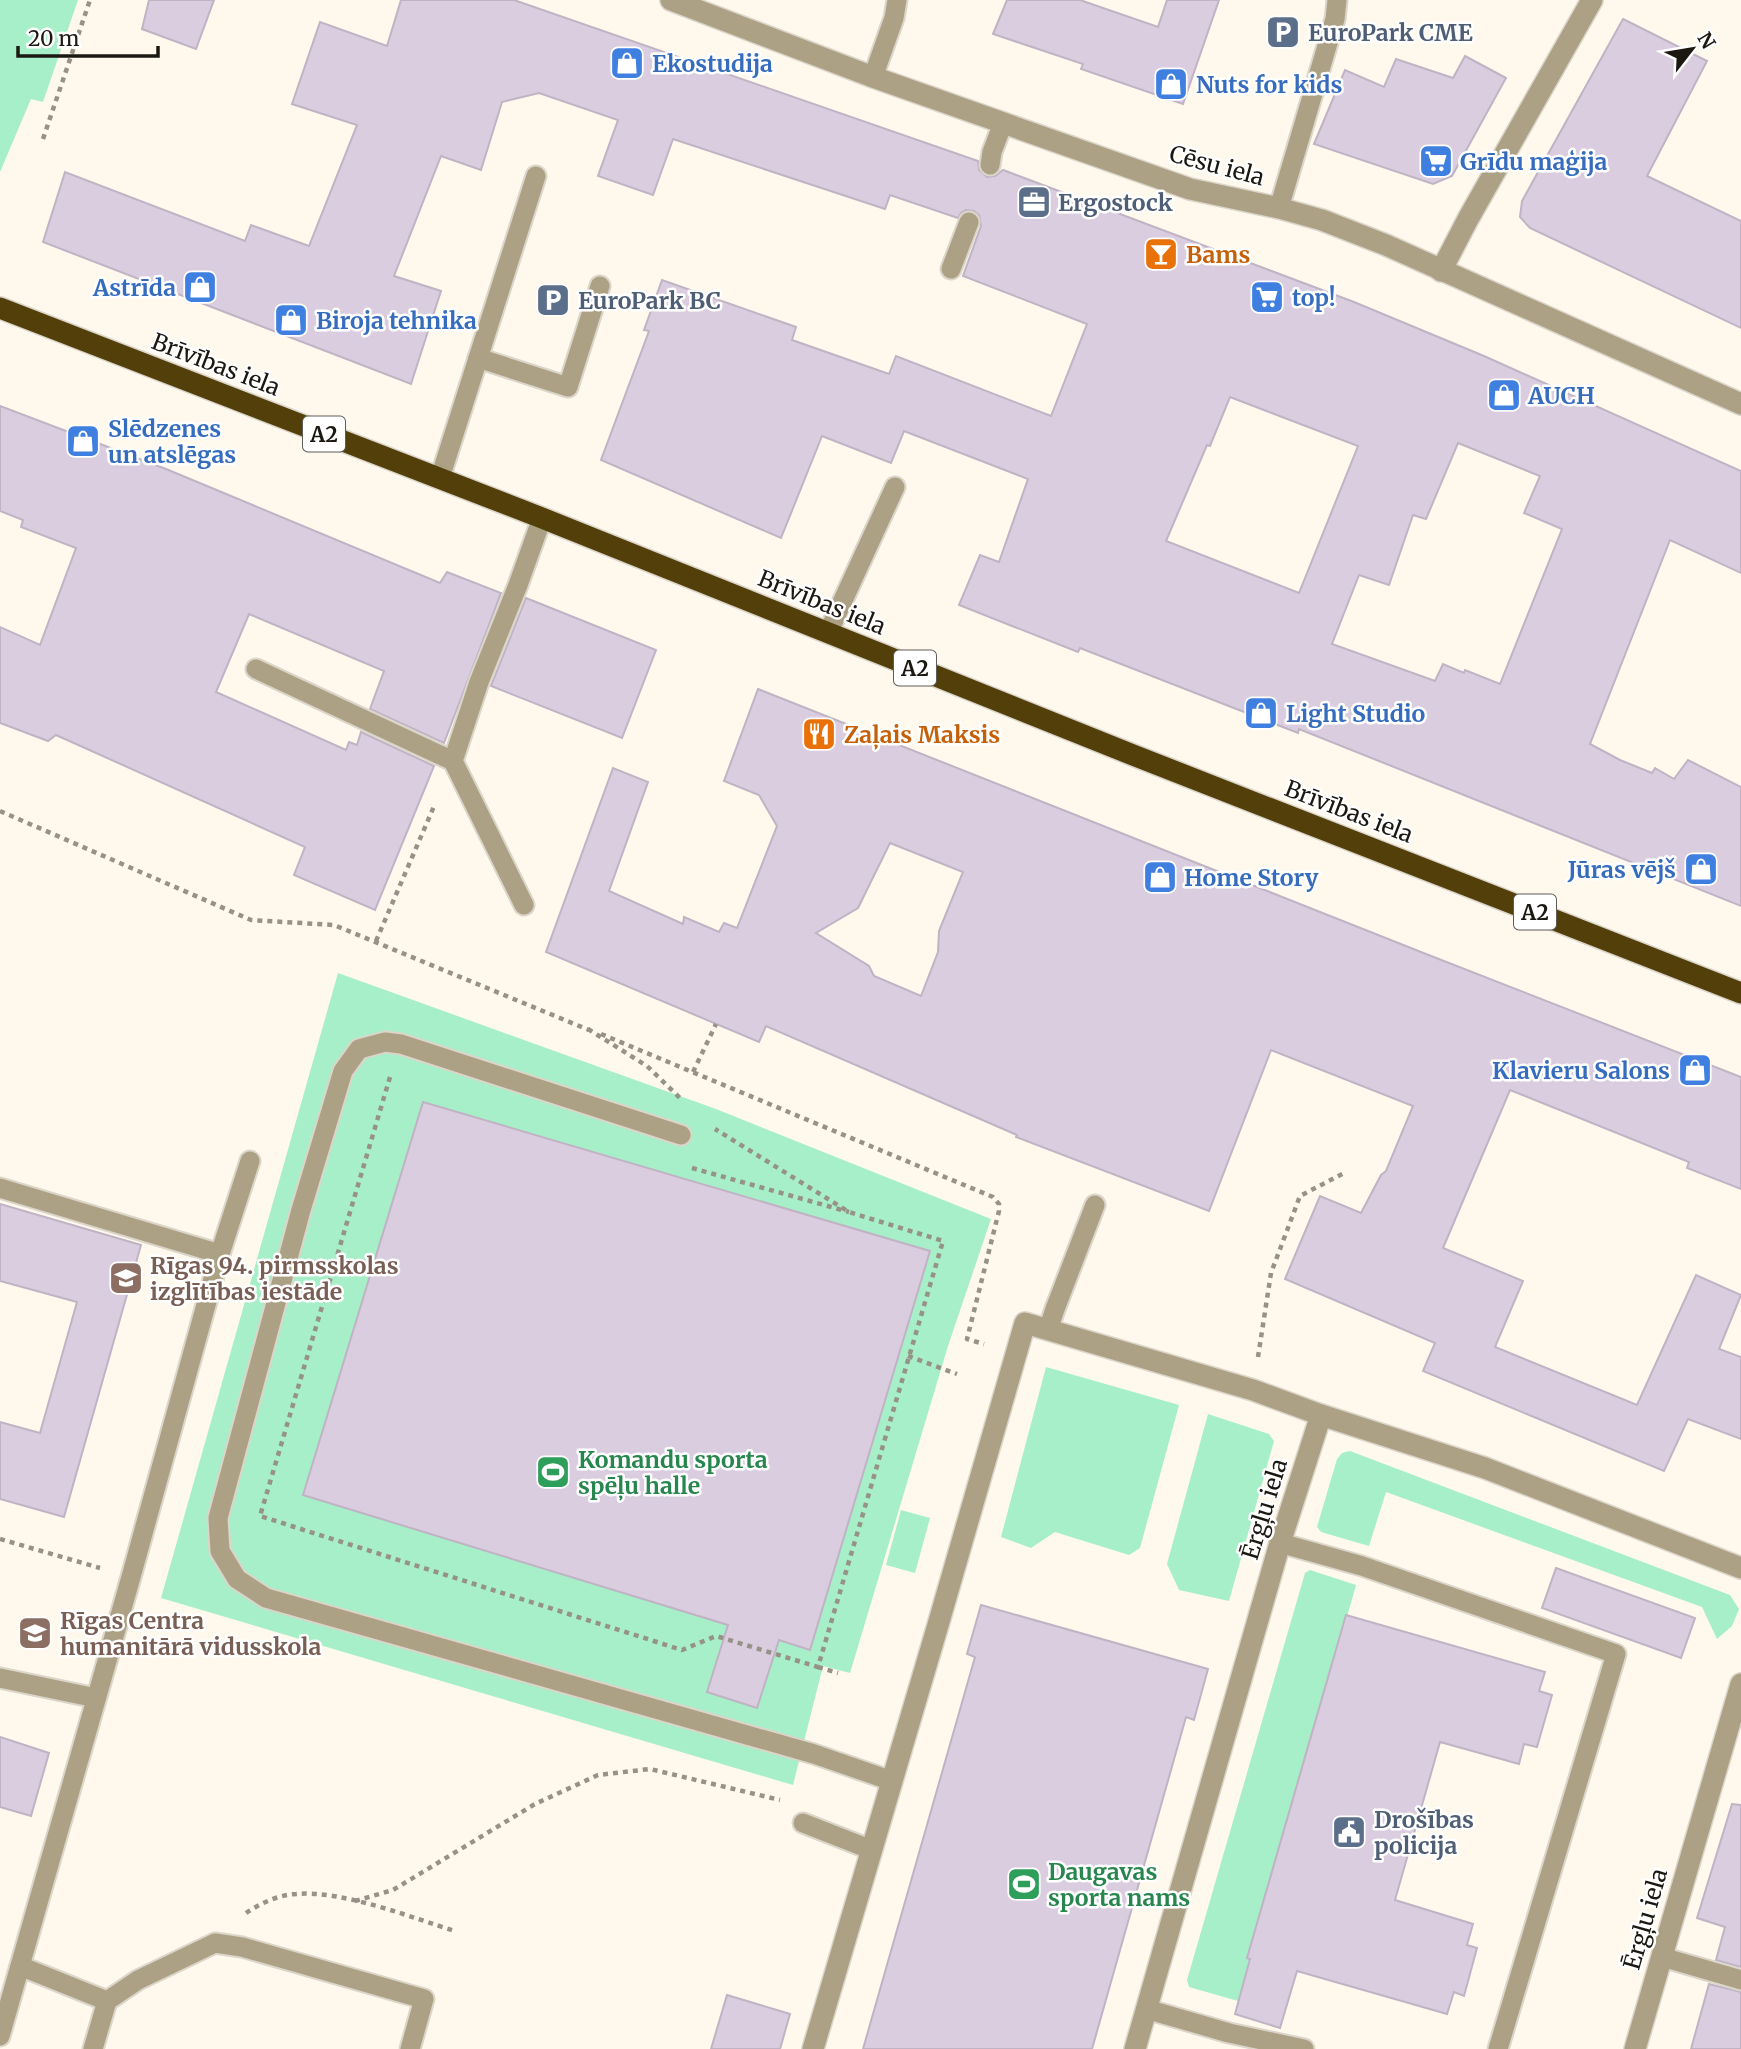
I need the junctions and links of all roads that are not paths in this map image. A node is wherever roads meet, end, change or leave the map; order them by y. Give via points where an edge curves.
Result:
1 (671, 0) edge
2 (897, 0) edge
3 (1337, 0) edge
4 (1592, 0) edge
5 (873, 77) junction
6 (1003, 122) junction
7 (990, 165) dead end
8 (536, 176) dead end
9 (1279, 208) junction
10 (969, 222) dead end
11 (951, 269) dead end
12 (1441, 271) junction
13 (600, 286) dead end
14 (0, 308) edge
15 (478, 358) junction
16 (1741, 404) edge
17 (440, 478) junction
18 (895, 487) dead end
19 (542, 518) junction
20 (828, 633) junction
21 (257, 669) dead end
22 (453, 761) junction
23 (524, 905) dead end
24 (1741, 993) edge
25 (681, 1135) dead end
26 (250, 1161) dead end
27 (0, 1188) edge
28 (1095, 1205) dead end
29 (220, 1254) junction
30 (1048, 1330) junction
31 (1321, 1415) junction
32 (1280, 1543) junction
33 (1741, 1568) edge
34 (0, 1678) edge
35 (1741, 1684) edge
36 (96, 1698) junction
37 (892, 1781) junction
38 (803, 1823) road end
39 (872, 1850) junction
40 (1662, 1957) junction
41 (20, 1966) junction
42 (1741, 1979) edge
43 (107, 2001) junction
44 (1146, 2009) junction
45 (0, 2036) edge
46 (93, 2049) edge
47 (410, 2049) edge
48 (813, 2049) edge
49 (1135, 2049) edge
50 (1304, 2049) edge
51 (1498, 2049) edge
52 (1635, 2049) edge

1 - 5 street, Cēsu iela
2 - 5 lane
3 - 9 lane
4 - 12 street
5 - 6 street, Cēsu iela
6 - 7 lane
6 - 9 street, Cēsu iela via 1190,189
8 - 15 lane
9 - 12 street, Cēsu iela via 1322,220
10 - 11 lane
12 - 16 street, Cēsu iela
13 - 15 lane via 568,387
14 - 17 highway, Brīvības iela / A2
15 - 17 lane
17 - 19 highway, Brīvības iela / A2
18 - 20 lane
19 - 20 highway, Brīvības iela / A2
19 - 22 lane via 478,682
20 - 24 highway, Brīvības iela / A2
21 - 22 lane
22 - 23 lane
25 - 37 lane via 401,1044 385,1042 359,1049 343,1071 302,1210 218,1518 220,1551 237,1579 266,1598 814,1754
26 - 29 lane
27 - 29 lane
28 - 30 lane
29 - 36 lane
30 - 31 street via 1253,1390
30 - 37 street via 1025,1323
31 - 32 street, Ērgļu iela
31 - 33 street via 1485,1468
32 - 44 street, Ērgļu iela
32 - 51 lane via 1362,1566 1616,1654
34 - 36 lane
35 - 40 street, Ērgļu iela
36 - 41 lane
37 - 39 street
38 - 39 lane
39 - 48 street
40 - 42 lane
40 - 52 street, Ērgļu iela
41 - 43 lane
41 - 45 lane
43 - 46 lane
43 - 47 lane via 138,1980 215,1943 242,1947 424,1999
44 - 49 street, Ērgļu iela
44 - 50 lane

